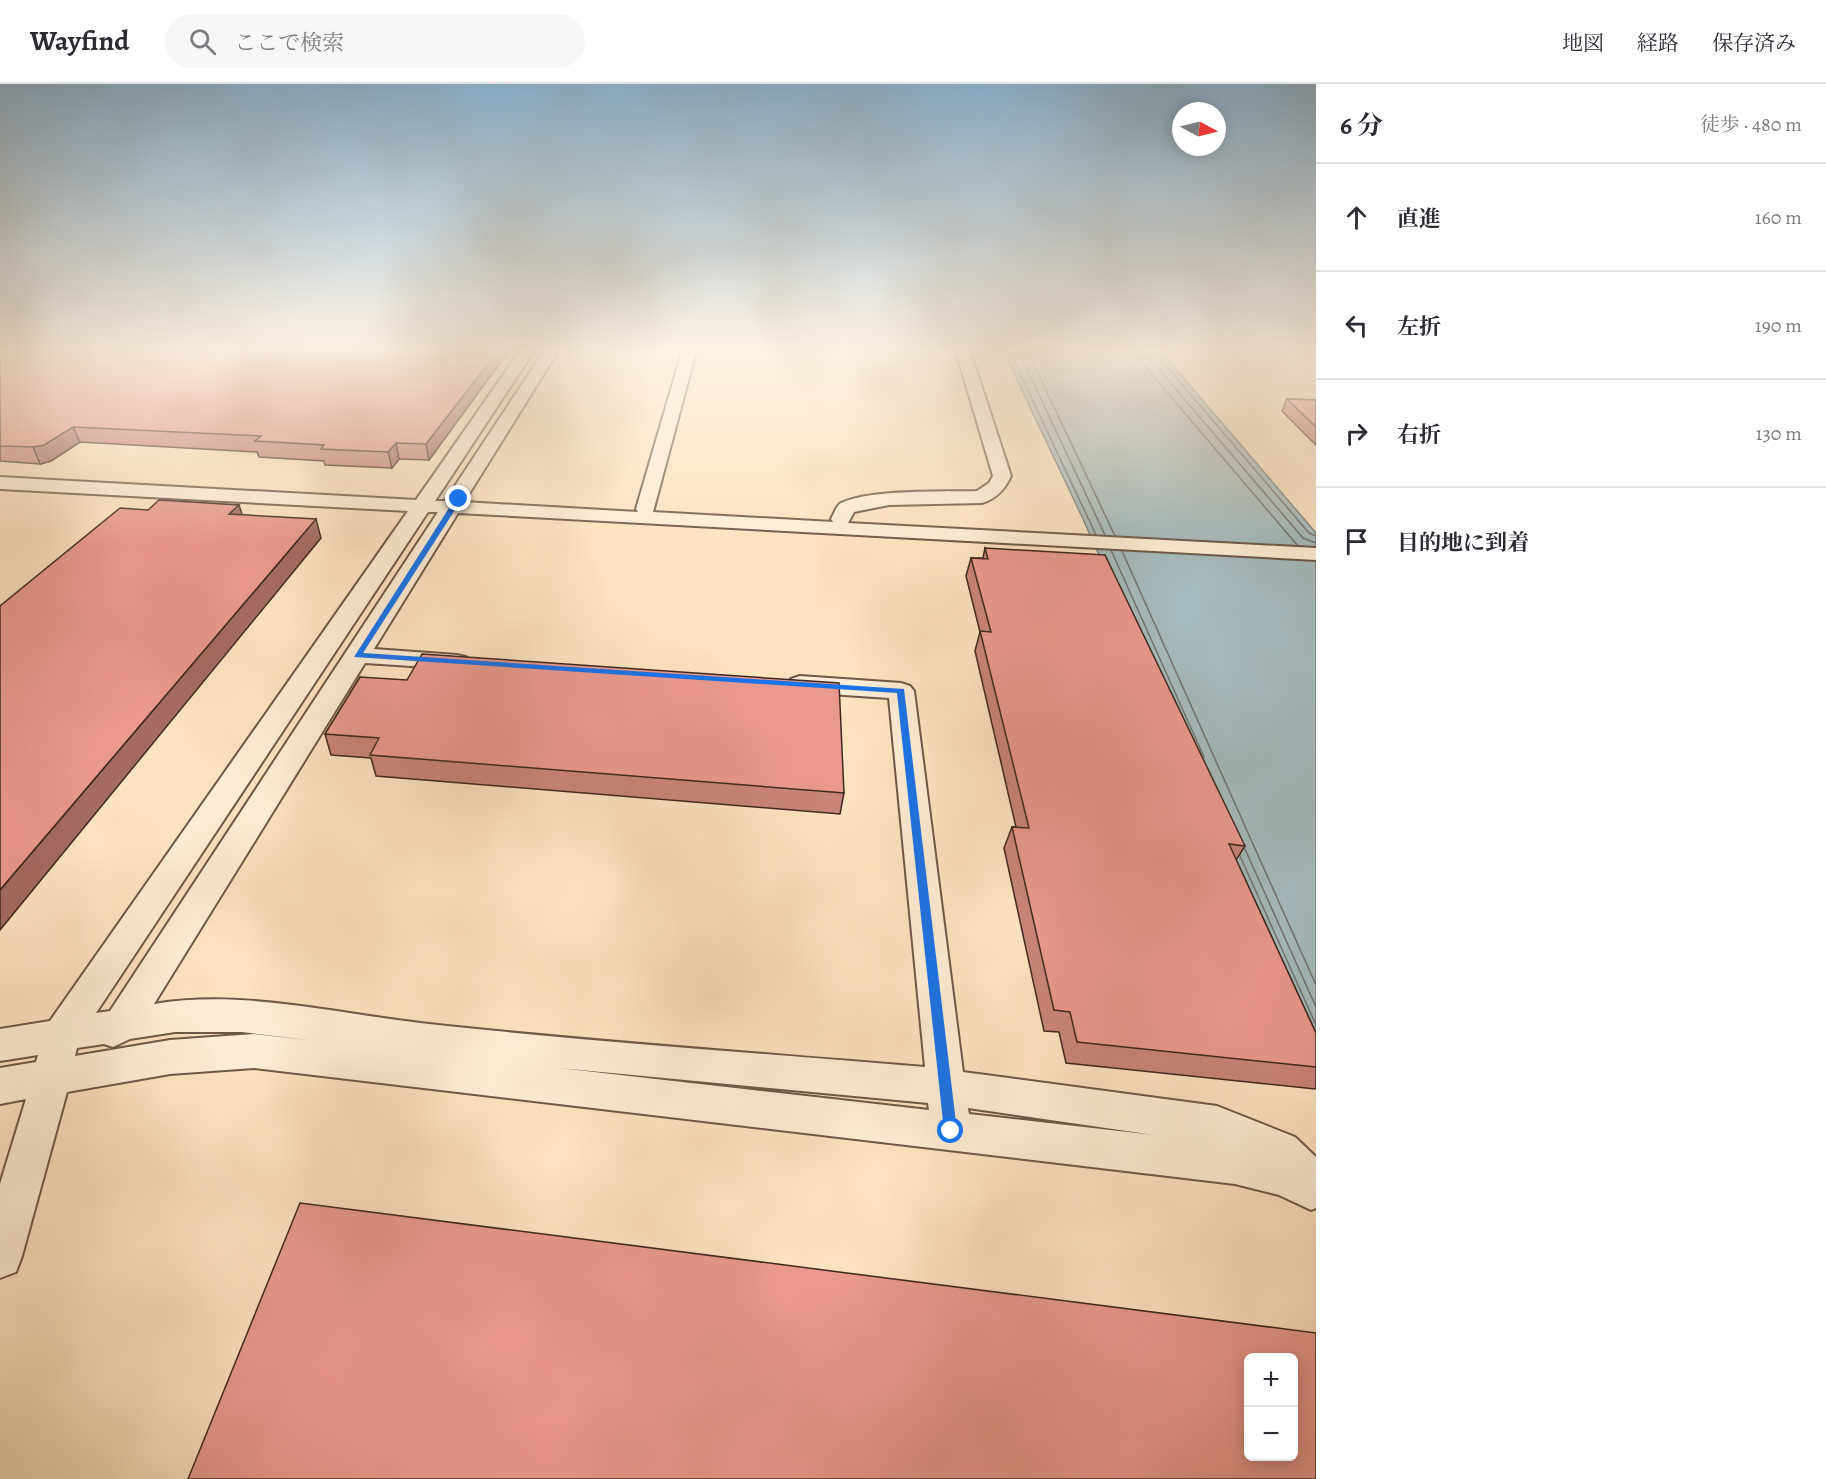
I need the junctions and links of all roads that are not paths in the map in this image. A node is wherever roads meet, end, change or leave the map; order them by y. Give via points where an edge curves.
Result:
1 (485, 413) edge
2 (512, 413) edge
3 (672, 413) edge
4 (982, 413) edge
5 (0, 474) edge
6 (0, 483) edge
7 (423, 502) junction
8 (455, 503) junction
9 (646, 509) junction
10 (841, 519) junction
11 (1078, 537) junction
12 (1316, 545) edge
13 (1316, 554) edge
14 (357, 655) junction
15 (475, 663) edge
16 (771, 682) edge
17 (121, 1025) junction
18 (61, 1035) junction
19 (0, 1045) edge
20 (52, 1077) junction
21 (0, 1086) edge
22 (946, 1087) junction
23 (951, 1131) junction
24 (1316, 1185) edge
25 (1316, 1192) edge
26 (0, 1256) edge

1 - 7 street
2 - 8 street
3 - 9 street
4 - 10 street via 1002,476 997,486 982,496 858,504 846,507
5 - 7 street
6 - 7 street
7 - 8 street
7 - 18 street
8 - 9 street
8 - 11 street
8 - 14 street
9 - 10 street
10 - 11 street
11 - 12 street
11 - 13 street
14 - 15 street
14 - 17 street
16 - 22 street via 901,691
17 - 18 street
17 - 20 street
17 - 22 street via 175,1016 242,1016 430,1040
18 - 19 street
18 - 20 street
20 - 21 street
20 - 23 street via 170,1057 254,1051
20 - 26 street
22 - 23 street
22 - 24 street via 1217,1125 1280,1151
23 - 25 street via 1235,1164 1285,1176

